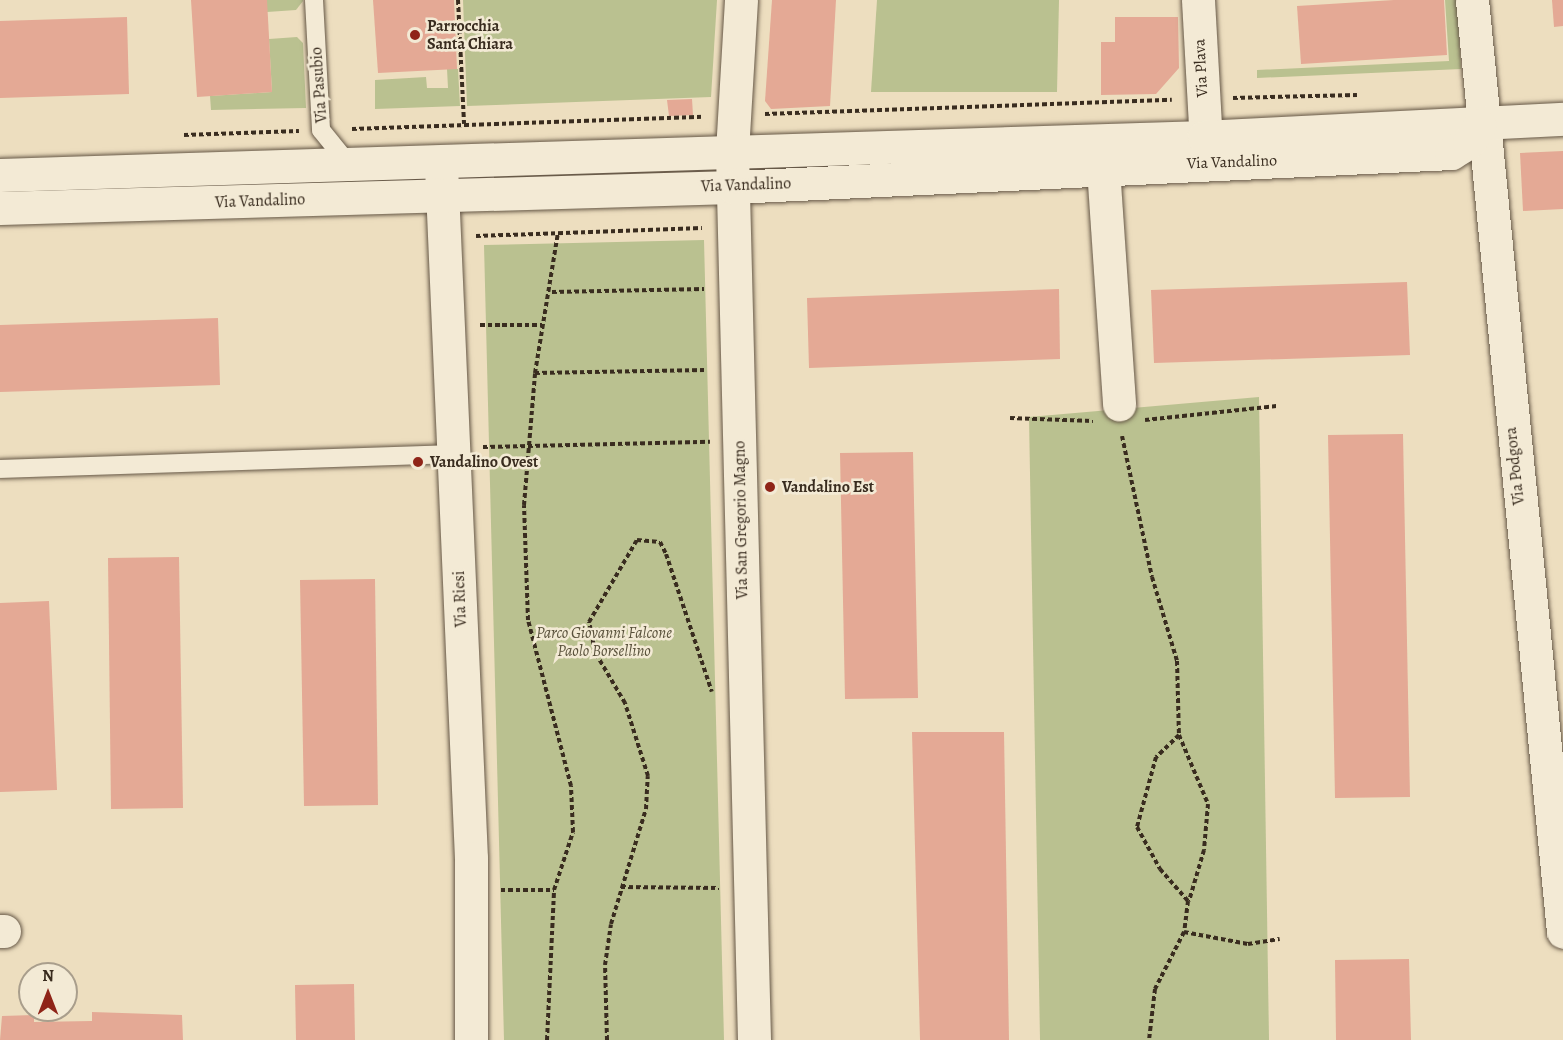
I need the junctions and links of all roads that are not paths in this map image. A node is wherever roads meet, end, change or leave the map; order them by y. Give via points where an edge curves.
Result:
1 (314, 0) edge
2 (741, 0) edge
3 (1198, 0) edge
4 (1472, 0) edge
5 (1563, 119) edge
6 (1480, 125) junction
7 (1206, 150) junction
8 (732, 152) junction
9 (451, 158) junction
10 (347, 162) junction
11 (1102, 168) junction
12 (0, 175) edge
13 (733, 187) junction
14 (441, 196) junction
15 (0, 208) edge
16 (1119, 404) road end
17 (468, 451) junction
18 (0, 469) edge
19 (1563, 932) edge
20 (471, 1040) edge
21 (754, 1040) edge

1 - 10 lane, Via Pasubio via 321,130
2 - 8 street, Via San Gregorio Magno
3 - 7 street, Via Plava
4 - 6 street, Via Podgora
5 - 6 street
6 - 7 street, Via Vandalino via 1468,142 1451,153
6 - 19 street, Via Podgora
7 - 8 street, Via Vandalino
7 - 11 street, Via Vandalino
8 - 9 street, Via Vandalino
8 - 13 street, Via San Gregorio Magno
9 - 10 street, Via Vandalino
9 - 14 street, Via Riesi
10 - 12 street, Via Vandalino
11 - 13 street, Via Vandalino
11 - 16 street
13 - 14 street, Via Vandalino
13 - 21 street, Via San Gregorio Magno
14 - 15 street, Via Vandalino
14 - 17 street, Via Riesi via 442,238
17 - 18 lane
17 - 20 street, Via Riesi

